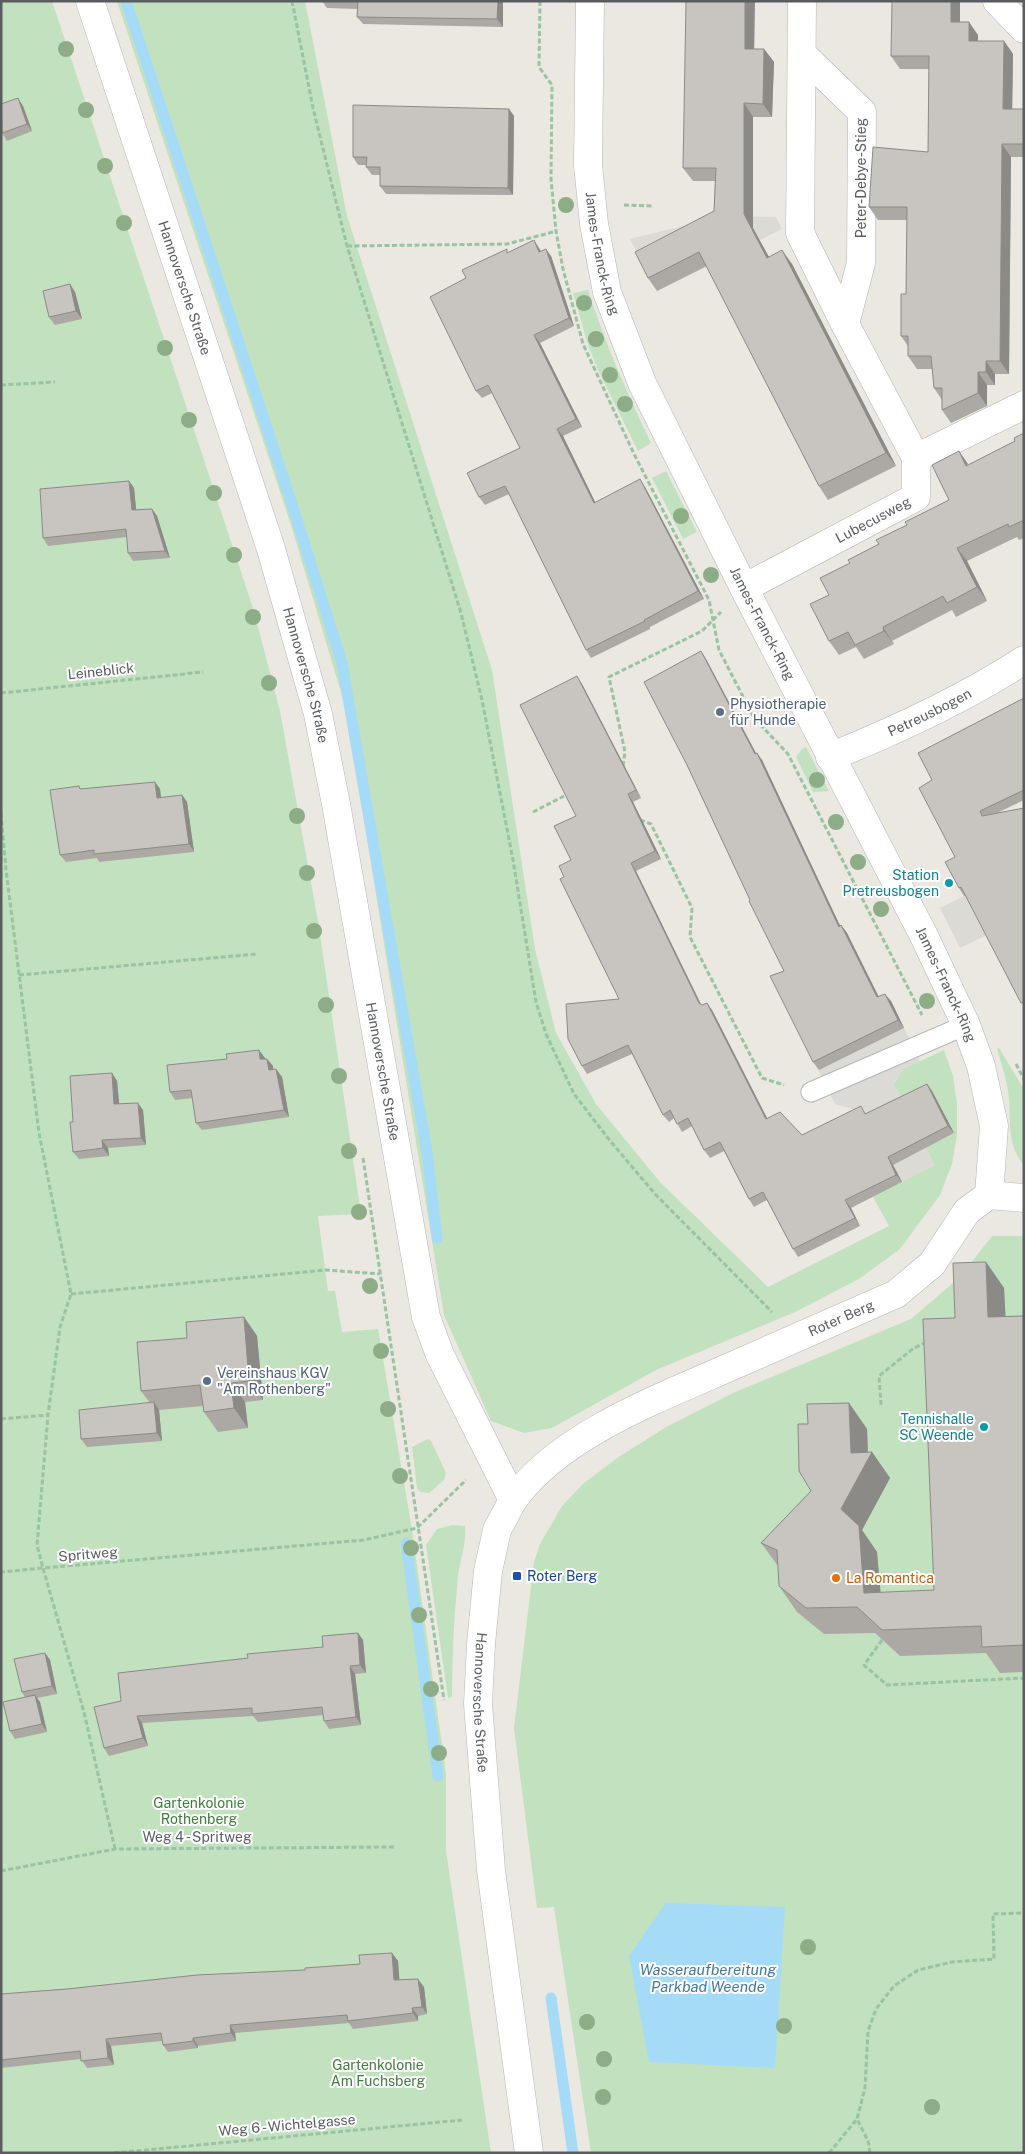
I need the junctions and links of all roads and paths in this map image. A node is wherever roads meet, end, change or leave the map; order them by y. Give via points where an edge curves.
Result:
1 (90, 1) edge
2 (292, 1) edge
3 (590, 1) edge
4 (802, 1) edge
5 (996, 1) edge
6 (1024, 29) edge
7 (802, 54) junction
8 (594, 224) junction
9 (347, 246) junction
10 (845, 324) junction
11 (55, 382) dead end
12 (1, 385) edge
13 (1024, 405) edge
14 (916, 458) junction
15 (744, 588) junction
16 (1024, 660) edge
17 (203, 672) dead end
18 (1, 693) edge
19 (830, 757) junction
20 (614, 770) edge
21 (574, 791) edge
22 (533, 812) dead end
23 (1, 813) edge
24 (636, 818) edge
25 (6, 870) junction
26 (1, 872) edge
27 (257, 954) dead end
28 (19, 975) junction
29 (966, 1025) junction
30 (810, 1092) joint
31 (362, 1155) dead end
32 (990, 1195) junction
33 (1024, 1198) edge
34 (380, 1274) junction
35 (71, 1294) junction
36 (798, 1337) junction
37 (930, 1341) edge
38 (881, 1404) dead end
39 (48, 1415) junction
40 (1, 1419) edge
41 (490, 1456) junction
42 (513, 1500) junction
43 (417, 1528) junction
44 (43, 1568) junction
45 (1, 1572) edge
46 (882, 1640) edge
47 (1024, 1678) edge
48 (395, 1848) dead end
49 (115, 1849) junction
50 (1, 1871) edge
51 (1024, 1913) edge
52 (857, 2119) junction
53 (462, 2120) dead end
54 (114, 2153) edge
55 (529, 2153) edge
56 (829, 2153) edge
57 (870, 2153) edge

1 - 41 street, Hannoversche Straße via 271,550 318,714 414,1240 422,1300 440,1355
2 - 9 path via 315,117
3 - 8 street, James-Franck-Ring via 588,165
4 - 7 street
5 - 6 street
7 - 10 street via 800,233
7 - 10 street, Peter-Debye-Stieg via 862,112 861,263
8 - 9 path via 507,244
8 - 15 street, James-Franck-Ring via 607,292 642,383
9 - 36 path via 461,613 514,860 536,1002 546,1034 574,1094 607,1137 655,1194
10 - 14 street
11 - 12 path
13 - 14 street
14 - 15 street, Lubecusweg via 916,497
15 - 19 street, James-Franck-Ring
15 - 20 path via 702,631 609,677 625,752 623,766
16 - 19 street, Petreusbogen via 886,734
17 - 18 path, Leineblick
19 - 29 street, James-Franck-Ring via 924,936
21 - 22 path
23 - 25 path
24 - 30 path via 652,824 692,908 690,937 762,1078
25 - 26 path
25 - 28 path
27 - 28 path
28 - 35 path via 38,1133
29 - 30 lane
29 - 32 street, James-Franck-Ring via 981,1066 994,1126
31 - 34 path
32 - 33 street
32 - 36 street, Roter Berg via 967,1211 932,1264 896,1294
34 - 35 path via 326,1270
34 - 43 path
35 - 39 path via 60,1327
36 - 42 street, Roter Berg via 599,1429 534,1475
37 - 38 path via 914,1348 879,1376
39 - 40 path
39 - 44 path via 37,1546
41 - 42 street, Hannoversche Straße
41 - 43 path
42 - 55 street, Hannoversche Straße via 497,1530 488,1571 478,1704 491,1870
43 - 44 path, Spritweg via 364,1540
44 - 45 path
44 - 49 path, Spritweg via 84,1712
46 - 47 path via 864,1665 887,1685
48 - 49 path, Weg 4 - Spritweg
49 - 50 path, Weg 4 - Spritweg
51 - 52 path via 993,1914 994,1959 952,1962 918,1970 894,1986 876,2008 868,2031 865,2088
52 - 56 path
52 - 57 path
53 - 54 path, Weg 6 - Wichtelgasse

